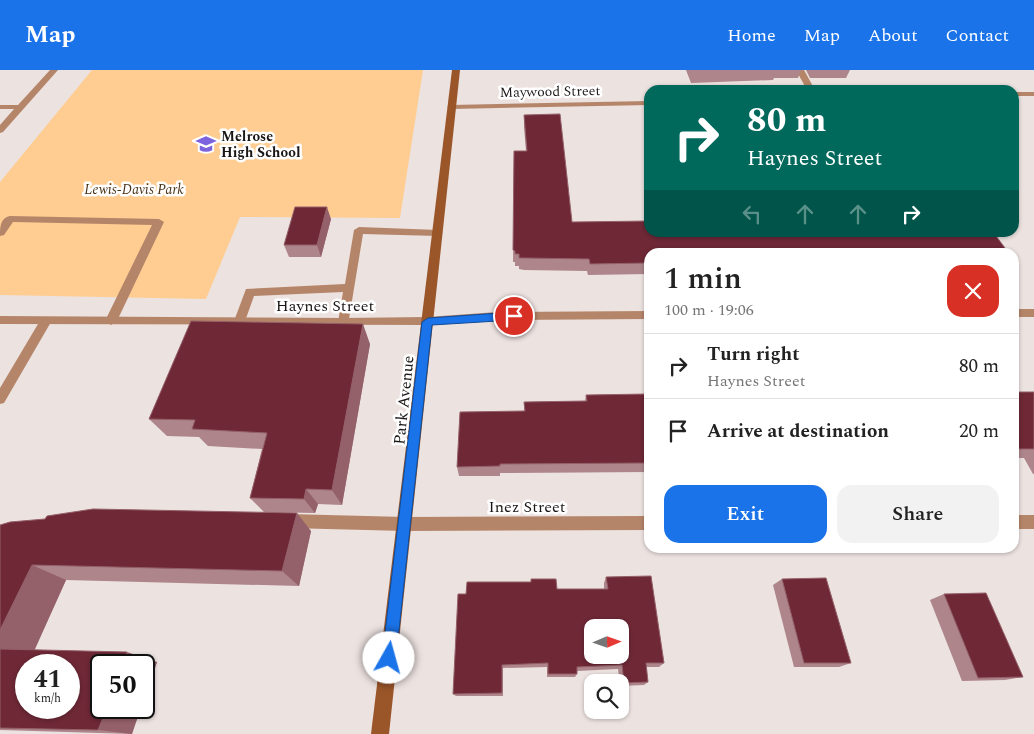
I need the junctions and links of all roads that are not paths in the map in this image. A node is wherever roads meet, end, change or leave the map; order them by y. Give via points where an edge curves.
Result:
1 (54, 70) edge
2 (456, 70) edge
3 (800, 70) edge
4 (808, 85) edge
5 (1019, 94) edge
6 (1034, 94) edge
7 (644, 103) edge
8 (0, 107) edge
9 (21, 107) junction
10 (452, 107) junction
11 (2, 126) edge
12 (0, 233) edge
13 (438, 233) junction
14 (349, 288) junction
15 (1034, 313) edge
16 (1019, 314) edge
17 (644, 315) edge
18 (0, 320) edge
19 (111, 321) junction
20 (240, 321) junction
21 (45, 322) junction
22 (344, 322) junction
23 (428, 322) junction
24 (0, 399) edge
25 (270, 521) edge
26 (1019, 522) edge
27 (1034, 522) edge
28 (644, 523) edge
29 (405, 524) junction
30 (380, 734) edge

1 - 9 street
2 - 10 main road, Park Avenue
3 - 4 street
5 - 6 street
7 - 10 street, Maywood Street
8 - 9 street
9 - 11 street
10 - 13 main road, Park Avenue
12 - 19 street via 10,219 159,222
13 - 14 street via 359,230
13 - 23 main road, Park Avenue
14 - 20 street via 250,292
14 - 22 street
15 - 16 street
17 - 23 street, Haynes Street via 497,316
18 - 21 street, Haynes Street
19 - 20 street, Haynes Street
19 - 21 street, Haynes Street
20 - 22 street, Haynes Street
21 - 24 street
22 - 23 street, Haynes Street
23 - 29 main road, Park Avenue
25 - 29 street, Inez Street
26 - 27 street
28 - 29 street, Inez Street
29 - 30 main road, Park Avenue

